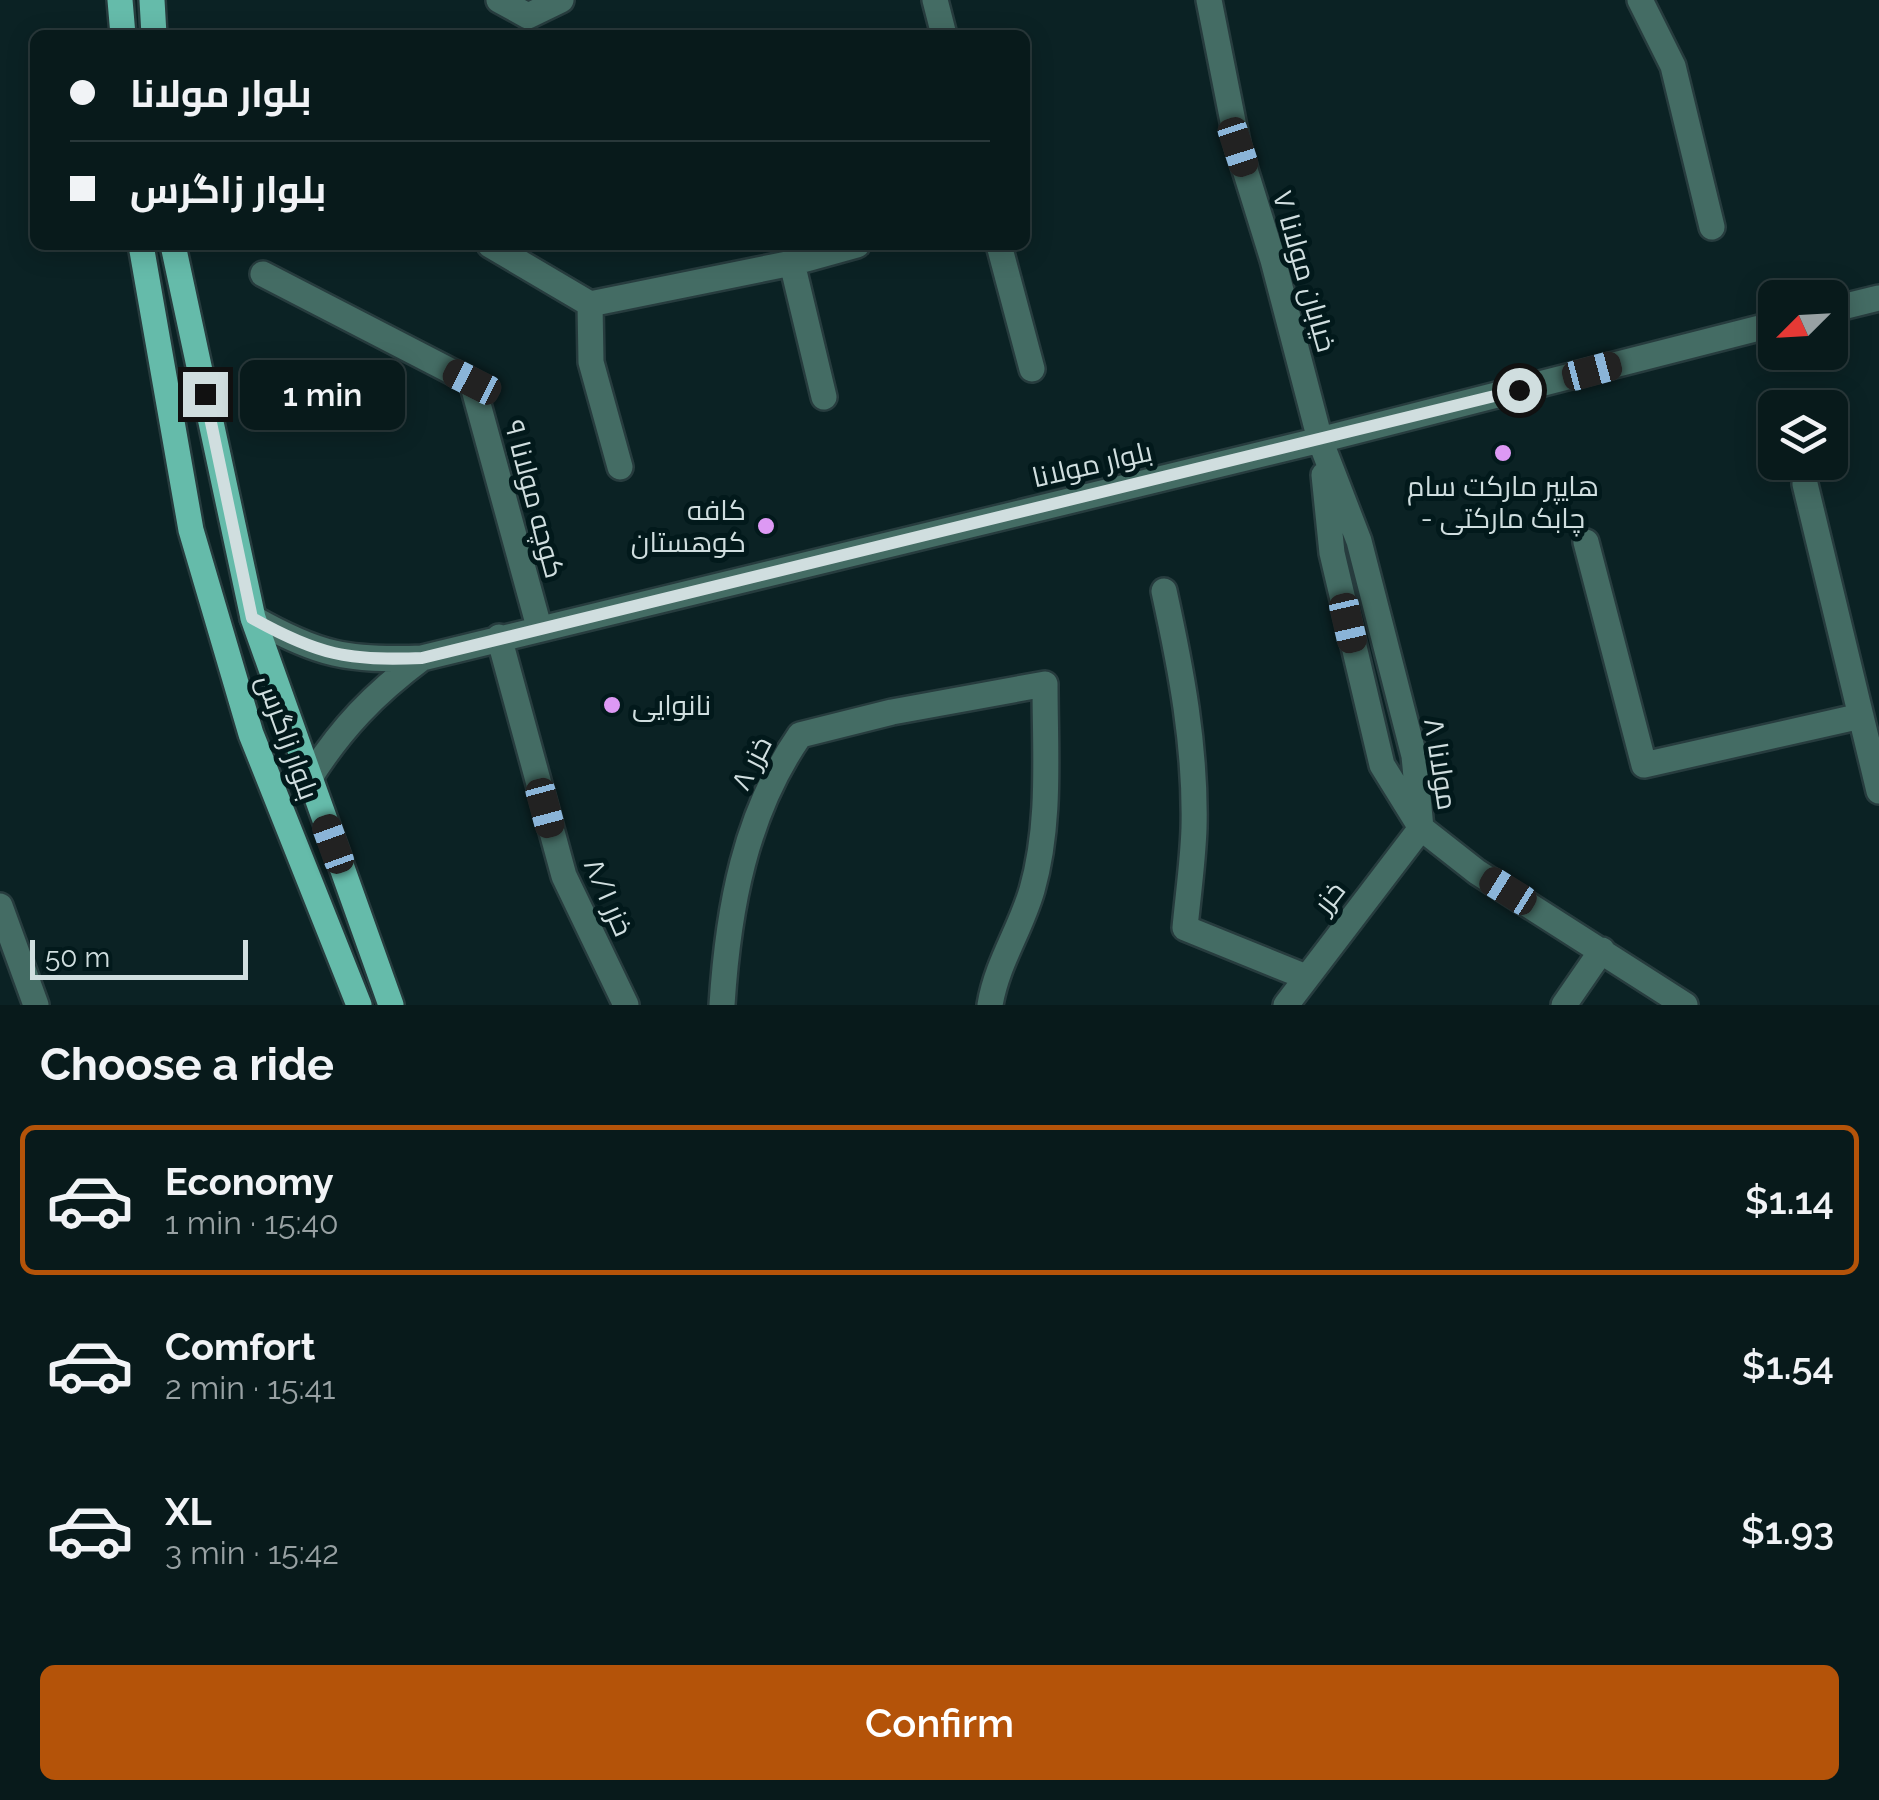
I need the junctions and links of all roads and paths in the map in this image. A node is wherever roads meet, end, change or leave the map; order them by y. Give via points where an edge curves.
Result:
1 (120, 0) edge
2 (152, 0) edge
3 (499, 0) edge
4 (562, 0) edge
5 (936, 0) edge
6 (1210, 0) edge
7 (1640, 0) edge
8 (123, 30) edge
9 (154, 30) edge
10 (943, 30) edge
11 (1712, 227) dead end
12 (142, 250) edge
13 (174, 250) edge
14 (498, 250) edge
15 (838, 250) edge
16 (1000, 250) edge
17 (792, 263) junction
18 (263, 274) dead end
19 (1879, 298) edge
20 (590, 304) junction
21 (1848, 306) edge
22 (1758, 328) edge
23 (1032, 369) dead end
24 (824, 398) dead end
25 (1320, 440) junction
26 (620, 467) dead end
27 (1806, 484) dead end
28 (1586, 542) dead end
29 (1164, 590) dead end
30 (252, 618) junction
31 (539, 627) junction
32 (499, 637) junction
33 (422, 658) junction
34 (1861, 716) junction
35 (309, 779) junction
36 (1879, 791) edge
37 (1420, 828) junction
38 (0, 906) edge
39 (1602, 950) junction
40 (1306, 977) junction
41 (36, 1005) edge
42 (359, 1005) edge
43 (391, 1005) edge
44 (626, 1005) edge
45 (722, 1005) edge
46 (990, 1005) edge
47 (1286, 1005) edge
48 (1564, 1005) edge
49 (1685, 1005) edge

1 - 8 main road
2 - 9 main road
3 - 4 street via 528,16
5 - 10 street
6 - 25 street, خیابان مولانا ۷ via 1238,147
7 - 11 street via 1672,66
12 - 42 main road, بلوار زاگرس via 191,530 252,734
13 - 30 main road, بلوار زاگرس
14 - 20 street
15 - 17 street
16 - 23 street
17 - 20 street
17 - 24 street
18 - 31 street, کوچه مولانا ۹ via 472,382
19 - 21 street
20 - 26 street via 591,362
22 - 25 street, بلوار مولانا
25 - 31 street, بلوار مولانا
25 - 37 street, مولانا ۸ via 1364,559 1414,756
27 - 34 street
28 - 34 street via 1644,765
29 - 40 street via 1192,761 1185,928
30 - 33 street, بلوار مولانا via 294,642 358,660
30 - 35 main road, بلوار زاگرس
31 - 32 street, بلوار مولانا
32 - 33 street, بلوار مولانا
32 - 44 street, خزر ۸/۱ via 564,876
33 - 35 street, بلوار مولانا via 360,708
34 - 36 street
35 - 43 main road, بلوار زاگرس
37 - 39 street
37 - 40 street, خزر
38 - 41 street
39 - 48 street
39 - 49 street
40 - 47 street, خزر
45 - 46 street, خزر ۸ via 726,936 741,867 772,776 800,735 1045,684 1046,806 1032,891 996,971

